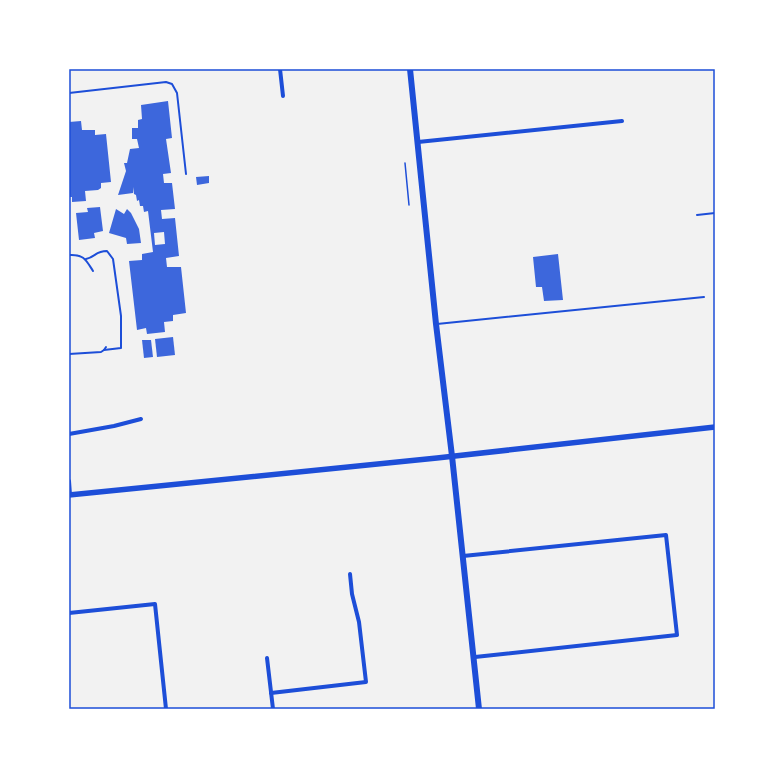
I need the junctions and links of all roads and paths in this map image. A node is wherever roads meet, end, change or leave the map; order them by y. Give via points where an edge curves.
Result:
1 (280, 69) edge
2 (410, 69) edge
3 (69, 93) edge
4 (283, 96) dead end
5 (622, 121) dead end
6 (418, 142) junction
7 (405, 163) dead end
8 (186, 174) dead end
9 (409, 204) dead end
10 (715, 213) edge
11 (697, 215) dead end
12 (69, 255) edge
13 (86, 259) junction
14 (92, 271) dead end
15 (704, 297) dead end
16 (436, 324) junction
17 (106, 347) dead end
18 (104, 350) junction
19 (69, 354) edge
20 (141, 419) dead end
21 (715, 427) edge
22 (69, 434) edge
23 (452, 456) junction
24 (69, 481) edge
25 (70, 495) edge
26 (463, 556) junction
27 (350, 574) dead end
28 (69, 613) edge
29 (474, 657) junction
30 (267, 658) dead end
31 (271, 693) junction
32 (166, 709) edge
33 (273, 709) edge
34 (479, 709) edge

1 - 4 street
2 - 6 main road
3 - 8 lane via 166,82 172,84 177,93
5 - 6 street
6 - 16 main road
7 - 9 path
10 - 11 lane
12 - 13 lane
13 - 14 lane
13 - 18 lane via 99,251 107,251 114,264 121,316 121,348
15 - 16 lane
16 - 23 main road
17 - 18 lane
18 - 19 lane
20 - 22 street
21 - 23 street
23 - 25 street
23 - 26 main road
24 - 25 street
26 - 29 main road
26 - 29 street via 666,535 677,635
27 - 31 street via 366,682
28 - 32 street via 155,604
29 - 34 main road
30 - 31 street
31 - 33 street

